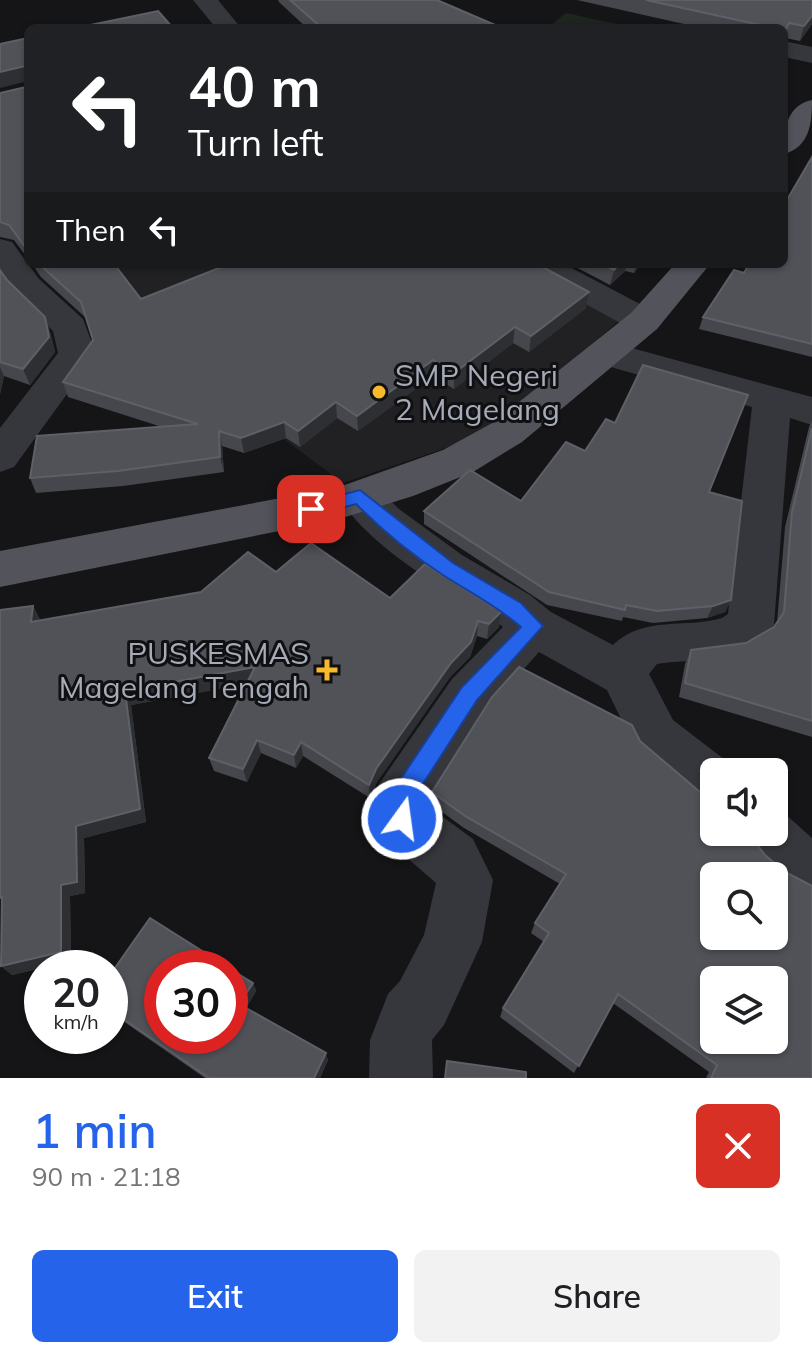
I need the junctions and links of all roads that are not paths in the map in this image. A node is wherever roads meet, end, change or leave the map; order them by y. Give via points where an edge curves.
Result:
1 (205, 0) edge
2 (226, 24) edge
3 (788, 50) edge
4 (812, 55) edge
5 (812, 108) edge
6 (788, 140) edge
7 (0, 249) edge
8 (545, 268) edge
9 (690, 268) edge
10 (644, 321) junction
11 (606, 353) junction
12 (792, 405) edge
13 (0, 457) edge
14 (360, 497) junction
15 (0, 569) edge
16 (534, 626) junction
17 (624, 675) junction
18 (700, 773) edge
19 (778, 846) edge
20 (812, 871) edge
21 (401, 1078) edge

1 - 2 street
3 - 4 street
5 - 6 main road
7 - 13 street via 27,286 70,327 77,354
8 - 10 street
9 - 10 main road
10 - 11 main road
11 - 12 street
11 - 14 main road via 508,432 458,461
12 - 17 street via 750,625 727,638 645,645 626,662
14 - 15 main road
14 - 16 street via 446,568
16 - 17 street
16 - 21 street via 470,694 398,802 402,819 453,858 465,880 452,942 401,1040
17 - 18 street via 655,736
19 - 20 street

